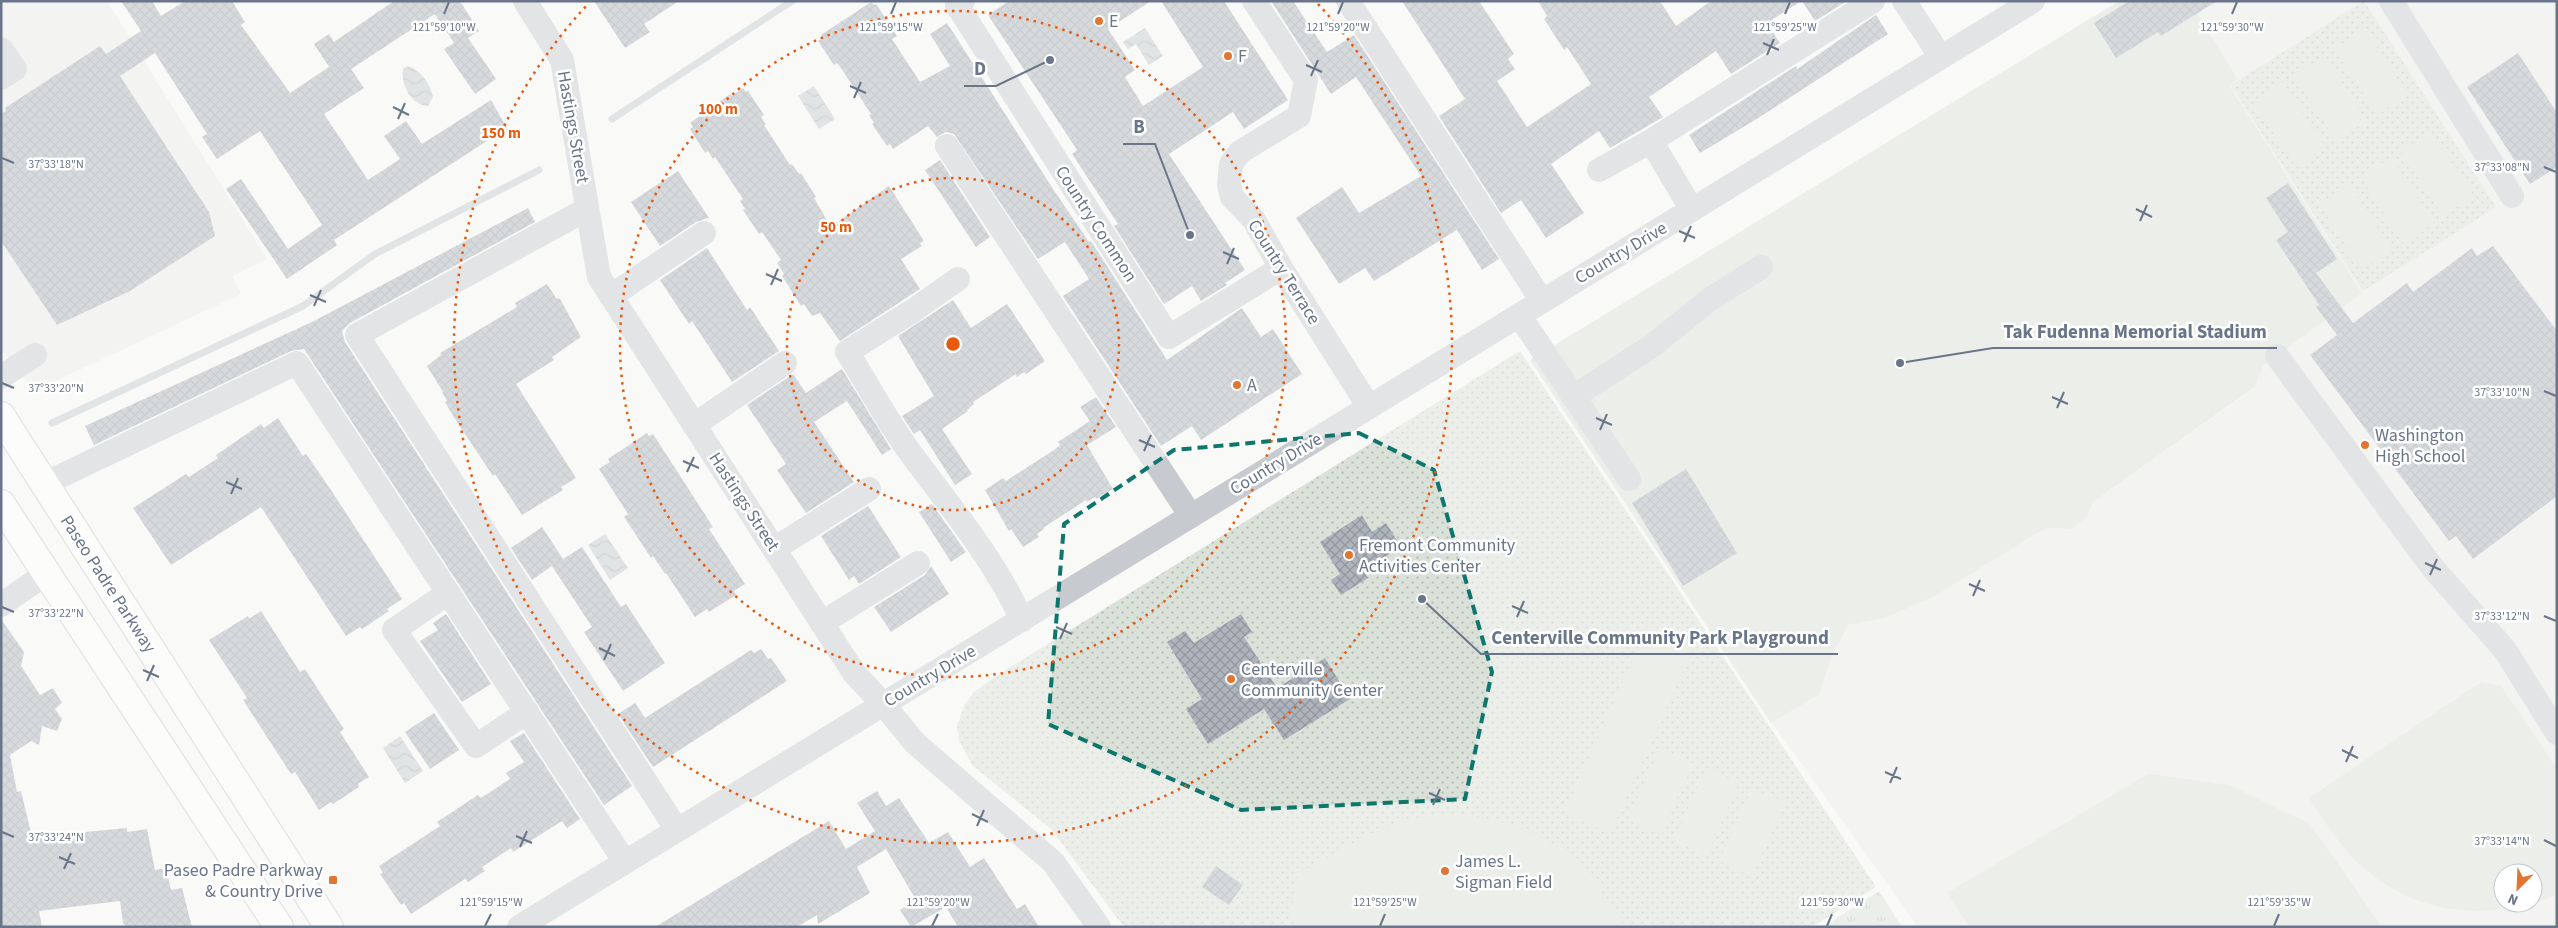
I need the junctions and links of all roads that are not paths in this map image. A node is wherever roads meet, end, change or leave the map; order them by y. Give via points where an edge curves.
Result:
1 (525, 1) edge
2 (963, 1) edge
3 (1254, 1) edge
4 (1348, 1) edge
5 (1873, 1) edge
6 (1904, 1) edge
7 (2032, 1) edge
8 (2391, 1) edge
9 (1, 49) edge
10 (1941, 57) junction
11 (1, 78) edge
12 (1651, 141) junction
13 (947, 146) dead end
14 (1599, 170) dead end
15 (2512, 196) dead end
16 (587, 209) junction
17 (1692, 210) junction
18 (704, 233) dead end
19 (1760, 267) dead end
20 (1281, 268) junction
21 (958, 279) dead end
22 (612, 296) junction
23 (1542, 301) junction
24 (1519, 315) junction
25 (35, 355) dead end
26 (2277, 356) dead end
27 (785, 363) dead end
28 (1, 377) edge
29 (1573, 397) junction
30 (1369, 407) junction
31 (1, 416) edge
32 (694, 425) junction
33 (1629, 479) dead end
34 (44, 484) junction
35 (869, 489) dead end
36 (1, 504) edge
37 (1191, 516) junction
38 (774, 549) junction
39 (918, 563) dead end
40 (47, 573) junction
41 (448, 593) junction
42 (1, 605) edge
43 (1022, 620) junction
44 (822, 623) junction
45 (884, 704) junction
46 (527, 712) junction
47 (2557, 733) edge
48 (677, 830) junction
49 (625, 862) junction
50 (279, 927) edge
51 (330, 927) edge
52 (518, 927) edge
53 (1099, 927) edge

1 - 16 street, Hastings Street via 562,60
2 - 20 street, Country Common via 957,5 1169,337
3 - 20 street, Country Terrace via 1306,80 1299,116 1240,152 1231,164 1229,184 1232,196 1254,220
4 - 23 street
5 - 12 street
6 - 10 street
7 - 10 street, Country Drive
8 - 15 street
9 - 11 street via 15,69
10 - 17 street, Country Drive
12 - 14 street
12 - 17 street
13 - 37 street
16 - 22 street, Hastings Street via 599,277
16 - 48 street via 357,335
17 - 23 street, Country Drive
18 - 22 street
19 - 29 street via 1708,300 1652,346
20 - 30 street, Country Terrace
21 - 43 street via 847,352 911,454 995,567
22 - 32 street, Hastings Street
23 - 24 street, Country Drive
24 - 29 street
24 - 30 street, Country Drive
25 - 28 street
26 - 47 street via 2432,567 2505,650
27 - 32 street
29 - 33 street
30 - 37 street, Country Drive
31 - 34 main road, Paseo Padre Parkway
32 - 38 street, Hastings Street
34 - 41 street via 297,363
34 - 51 main road, Paseo Padre Parkway
35 - 38 street
36 - 40 main road
37 - 43 street, Country Drive
38 - 44 street, Hastings Street
39 - 44 street
40 - 42 street
40 - 50 main road
41 - 46 street
41 - 46 street via 394,630 476,746
43 - 45 street, Country Drive
44 - 45 street, Hastings Street via 854,673
45 - 48 street, Country Drive
45 - 53 street, Hastings Street via 914,743 1053,862
46 - 49 street
48 - 49 street, Country Drive
49 - 52 street, Country Drive

